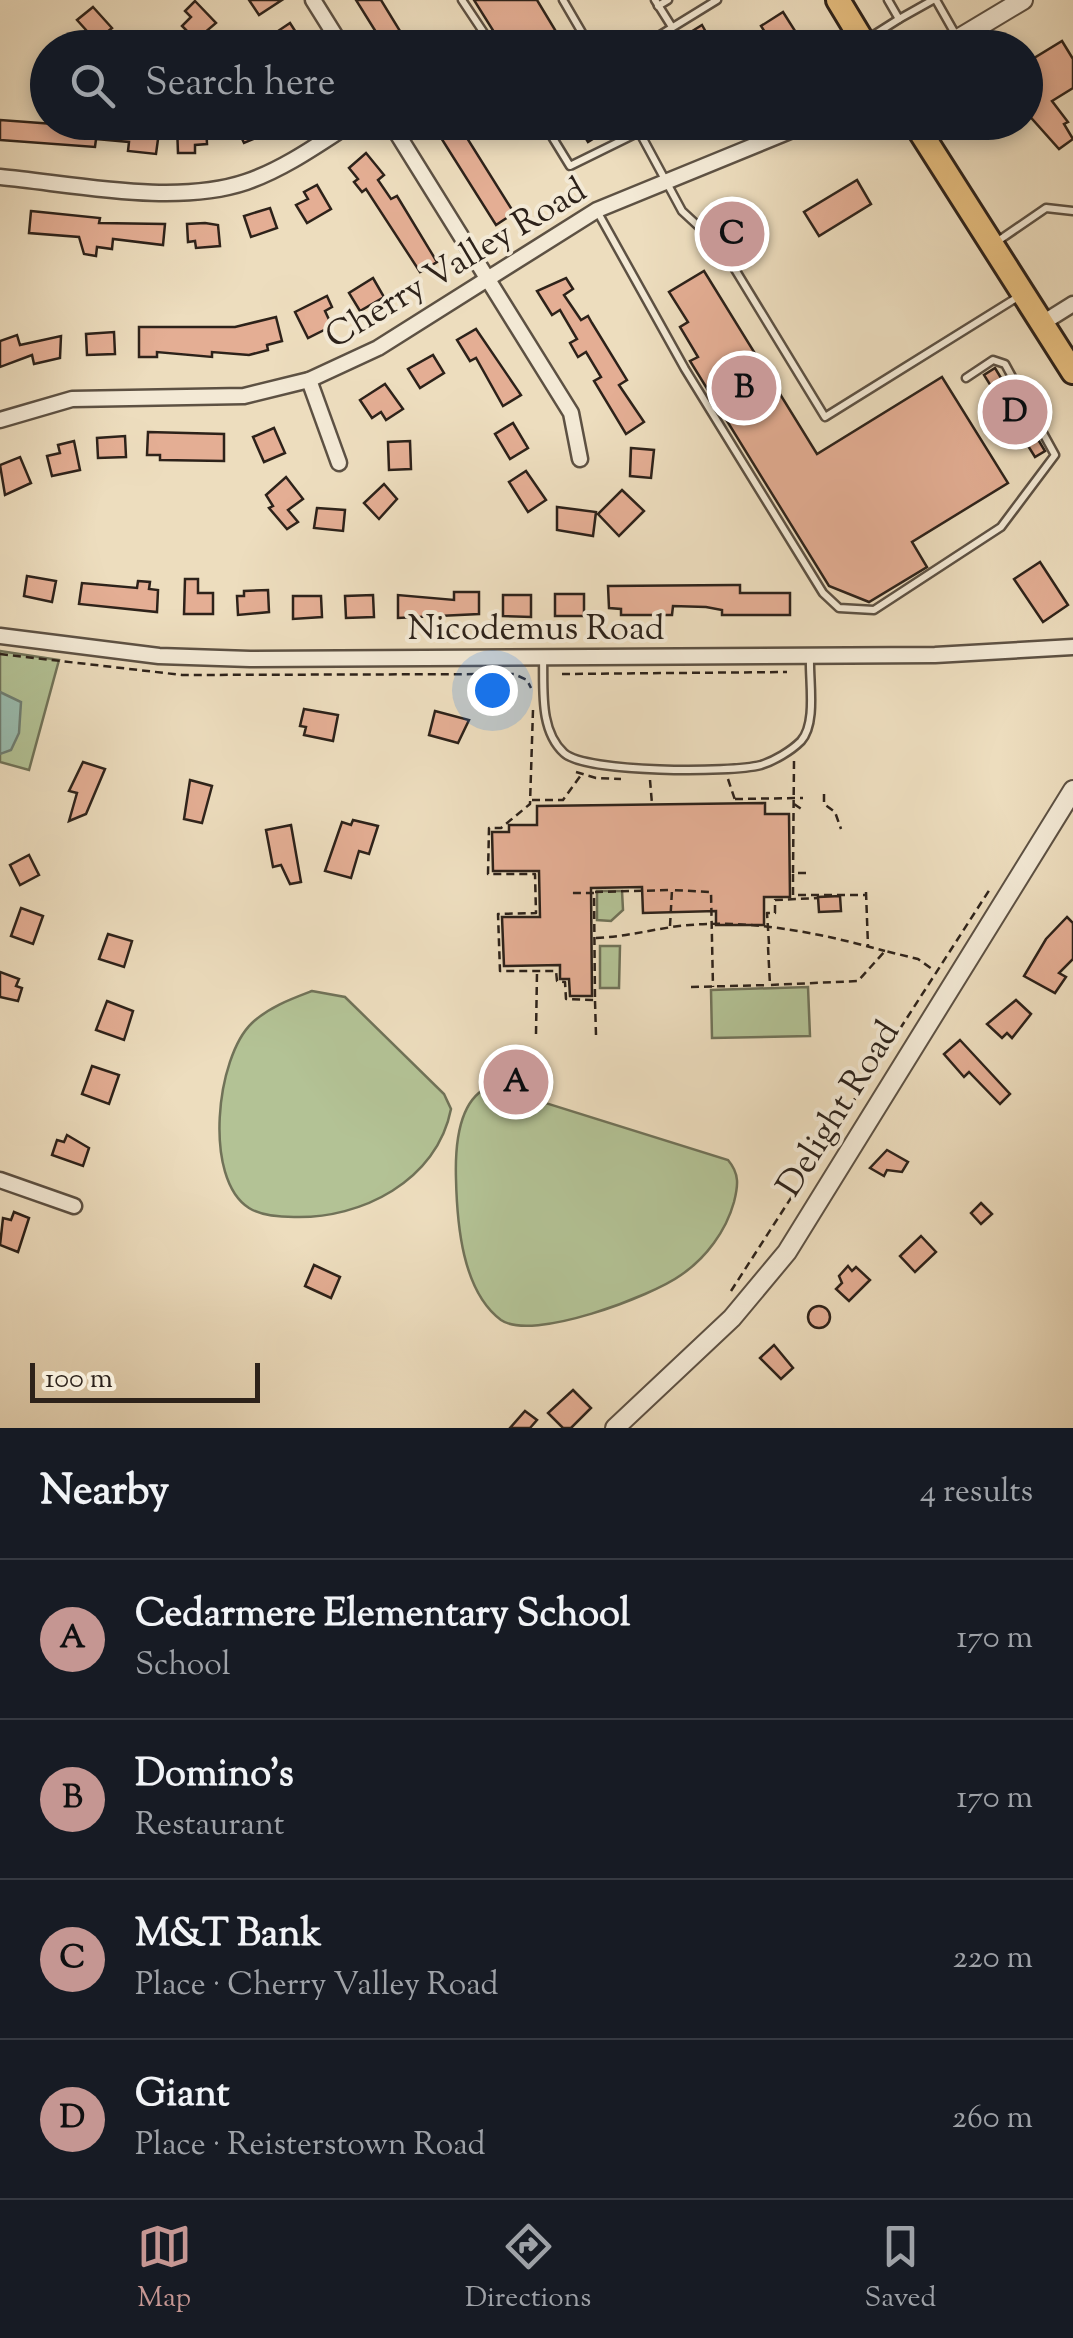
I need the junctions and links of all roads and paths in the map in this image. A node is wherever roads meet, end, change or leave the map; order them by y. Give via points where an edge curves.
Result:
1 (313, 0) edge
2 (462, 0) edge
3 (563, 0) edge
4 (668, 0) edge
5 (717, 0) edge
6 (838, 0) edge
7 (888, 0) edge
8 (935, 0) edge
9 (1023, 0) edge
10 (657, 3) edge
11 (899, 20) junction
12 (672, 28) junction
13 (332, 30) edge
14 (482, 30) edge
15 (580, 30) edge
16 (669, 30) edge
17 (856, 30) edge
18 (885, 30) edge
19 (945, 30) edge
20 (972, 30) edge
21 (324, 140) edge
22 (401, 140) edge
23 (554, 140) edge
24 (623, 140) edge
25 (644, 140) edge
26 (765, 140) edge
27 (925, 140) edge
28 (0, 177) edge
29 (666, 178) junction
30 (596, 210) junction
31 (1073, 211) edge
32 (991, 245) junction
33 (488, 279) junction
34 (1022, 294) junction
35 (1073, 304) edge
36 (1041, 324) junction
37 (1073, 372) edge
38 (966, 378) dead end
39 (308, 380) junction
40 (0, 420) edge
41 (580, 460) dead end
42 (339, 462) dead end
43 (0, 636) edge
44 (1073, 647) edge
45 (0, 654) edge
46 (544, 656) junction
47 (810, 656) junction
48 (787, 672) dead end
49 (562, 674) dead end
50 (532, 691) dead end
51 (533, 703) dead end
52 (794, 760) dead end
53 (581, 774) dead end
54 (728, 777) dead end
55 (650, 778) dead end
56 (1073, 790) edge
57 (824, 794) dead end
58 (803, 798) dead end
59 (530, 800) junction
60 (793, 801) junction
61 (652, 804) dead end
62 (803, 810) dead end
63 (841, 830) dead end
64 (793, 872) junction
65 (809, 873) dead end
66 (990, 888) dead end
67 (672, 890) junction
68 (570, 893) dead end
69 (594, 893) junction
70 (818, 898) dead end
71 (768, 926) junction
72 (712, 927) junction
73 (670, 928) junction
74 (595, 938) junction
75 (868, 946) junction
76 (885, 951) junction
77 (934, 970) junction
78 (537, 971) junction
79 (770, 985) junction
80 (712, 986) junction
81 (691, 987) dead end
82 (596, 1000) junction
83 (536, 1034) dead end
84 (596, 1035) dead end
85 (0, 1180) edge
86 (74, 1206) dead end
87 (726, 1298) dead end
88 (616, 1428) edge

1 - 13 street
2 - 14 lane
3 - 15 lane
4 - 10 lane
5 - 12 lane
6 - 17 main road
7 - 11 lane
8 - 11 lane
8 - 19 lane
9 - 20 street
10 - 12 lane
11 - 18 lane
12 - 16 lane
21 - 28 street via 269,173 220,188 161,191
22 - 33 street
23 - 24 lane via 570,166
25 - 29 lane
26 - 29 street, Cherry Valley Road
27 - 32 main road
29 - 30 street, Cherry Valley Road
29 - 34 lane via 688,219 722,248 826,417
30 - 33 street, Cherry Valley Road
30 - 38 lane via 695,384 823,593 839,608 874,610 1001,527 1055,455 1005,364 993,360
31 - 32 lane via 1046,208
32 - 34 main road
33 - 39 street, Cherry Valley Road via 378,348
33 - 41 street via 572,413
34 - 36 main road
35 - 36 street
36 - 37 main road
39 - 40 street, Cherry Valley Road via 244,396 72,399
39 - 42 street
43 - 46 street, Nicodemus Road via 159,656
44 - 47 street, Nicodemus Road
45 - 50 path via 159,674 514,674
46 - 47 street, Nicodemus Road
46 - 47 lane via 544,706 556,744 576,762 624,768 747,767 778,758 808,729
48 - 49 path
51 - 59 path
52 - 60 path
53 - 59 path via 563,800
54 - 60 path via 735,801
55 - 61 path
56 - 88 street, Delight Road via 787,1252 732,1318
57 - 63 path
58 - 60 path
59 - 78 path via 502,828 489,828 488,874 535,874 536,913 498,914 500,971
60 - 62 path
60 - 64 path
64 - 65 path
64 - 75 path via 793,895 866,894
66 - 77 path
67 - 69 path
67 - 72 path via 711,892
67 - 73 path
68 - 69 path
69 - 74 path
70 - 71 path via 775,900
71 - 72 path
71 - 75 path
71 - 79 path
72 - 73 path
72 - 80 path
73 - 74 path
74 - 82 path
75 - 76 path
76 - 77 path
76 - 79 path via 858,981
77 - 87 path
78 - 82 path via 556,970 557,981 566,982 566,999
78 - 83 path
79 - 80 path
80 - 81 path
82 - 84 path
85 - 86 street

